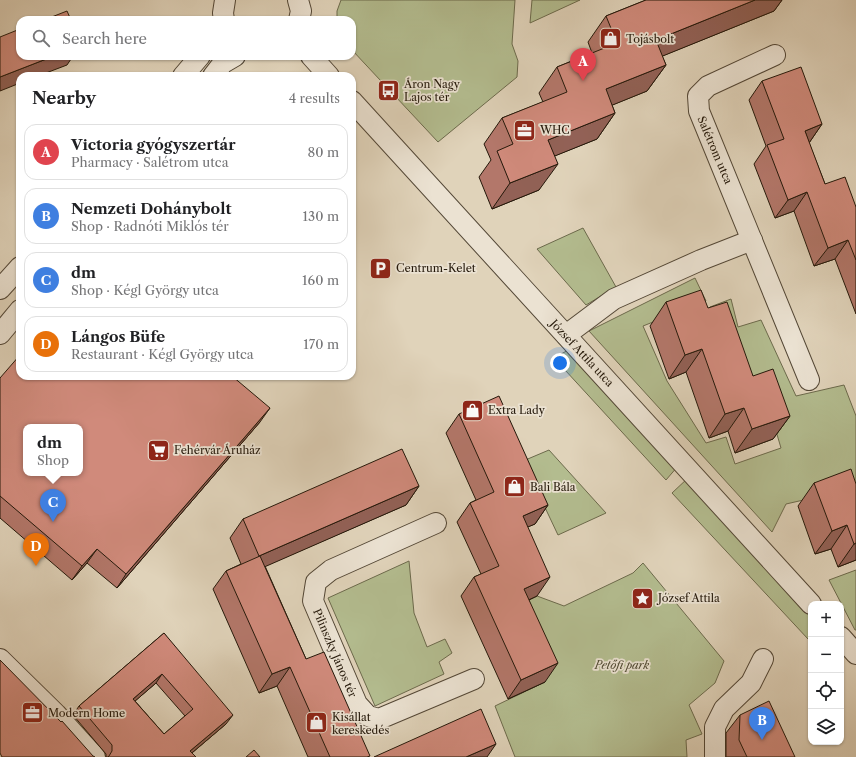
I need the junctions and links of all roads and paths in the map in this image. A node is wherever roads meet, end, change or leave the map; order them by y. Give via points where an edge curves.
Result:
1 (226, 0) edge
2 (224, 16) edge
3 (774, 55) dead end
4 (197, 60) edge
5 (228, 60) edge
6 (315, 60) edge
7 (186, 72) edge
8 (216, 72) edge
9 (325, 72) edge
10 (356, 105) edge
11 (752, 240) junction
12 (16, 271) edge
13 (0, 289) edge
14 (16, 315) edge
15 (0, 334) edge
16 (566, 335) junction
17 (809, 380) dead end
18 (436, 523) dead end
19 (808, 601) edge
20 (844, 640) edge
21 (856, 654) edge
22 (0, 659) edge
23 (763, 659) dead end
24 (474, 679) dead end
25 (95, 757) edge
26 (715, 757) edge

1 - 2 street
3 - 11 street, Salétrom utca via 708,86 698,96 698,111
4 - 7 street
5 - 8 street
6 - 9 street
10 - 16 street, József Attila utca
11 - 16 street via 614,299
11 - 17 street, Salétrom utca
12 - 13 street
14 - 15 street
16 - 19 street, József Attila utca
18 - 24 street, Pilinszky János tér via 331,570 316,582 313,601 357,704 368,716 379,719
20 - 21 street
22 - 25 street
23 - 26 street via 751,683 724,709 715,727

